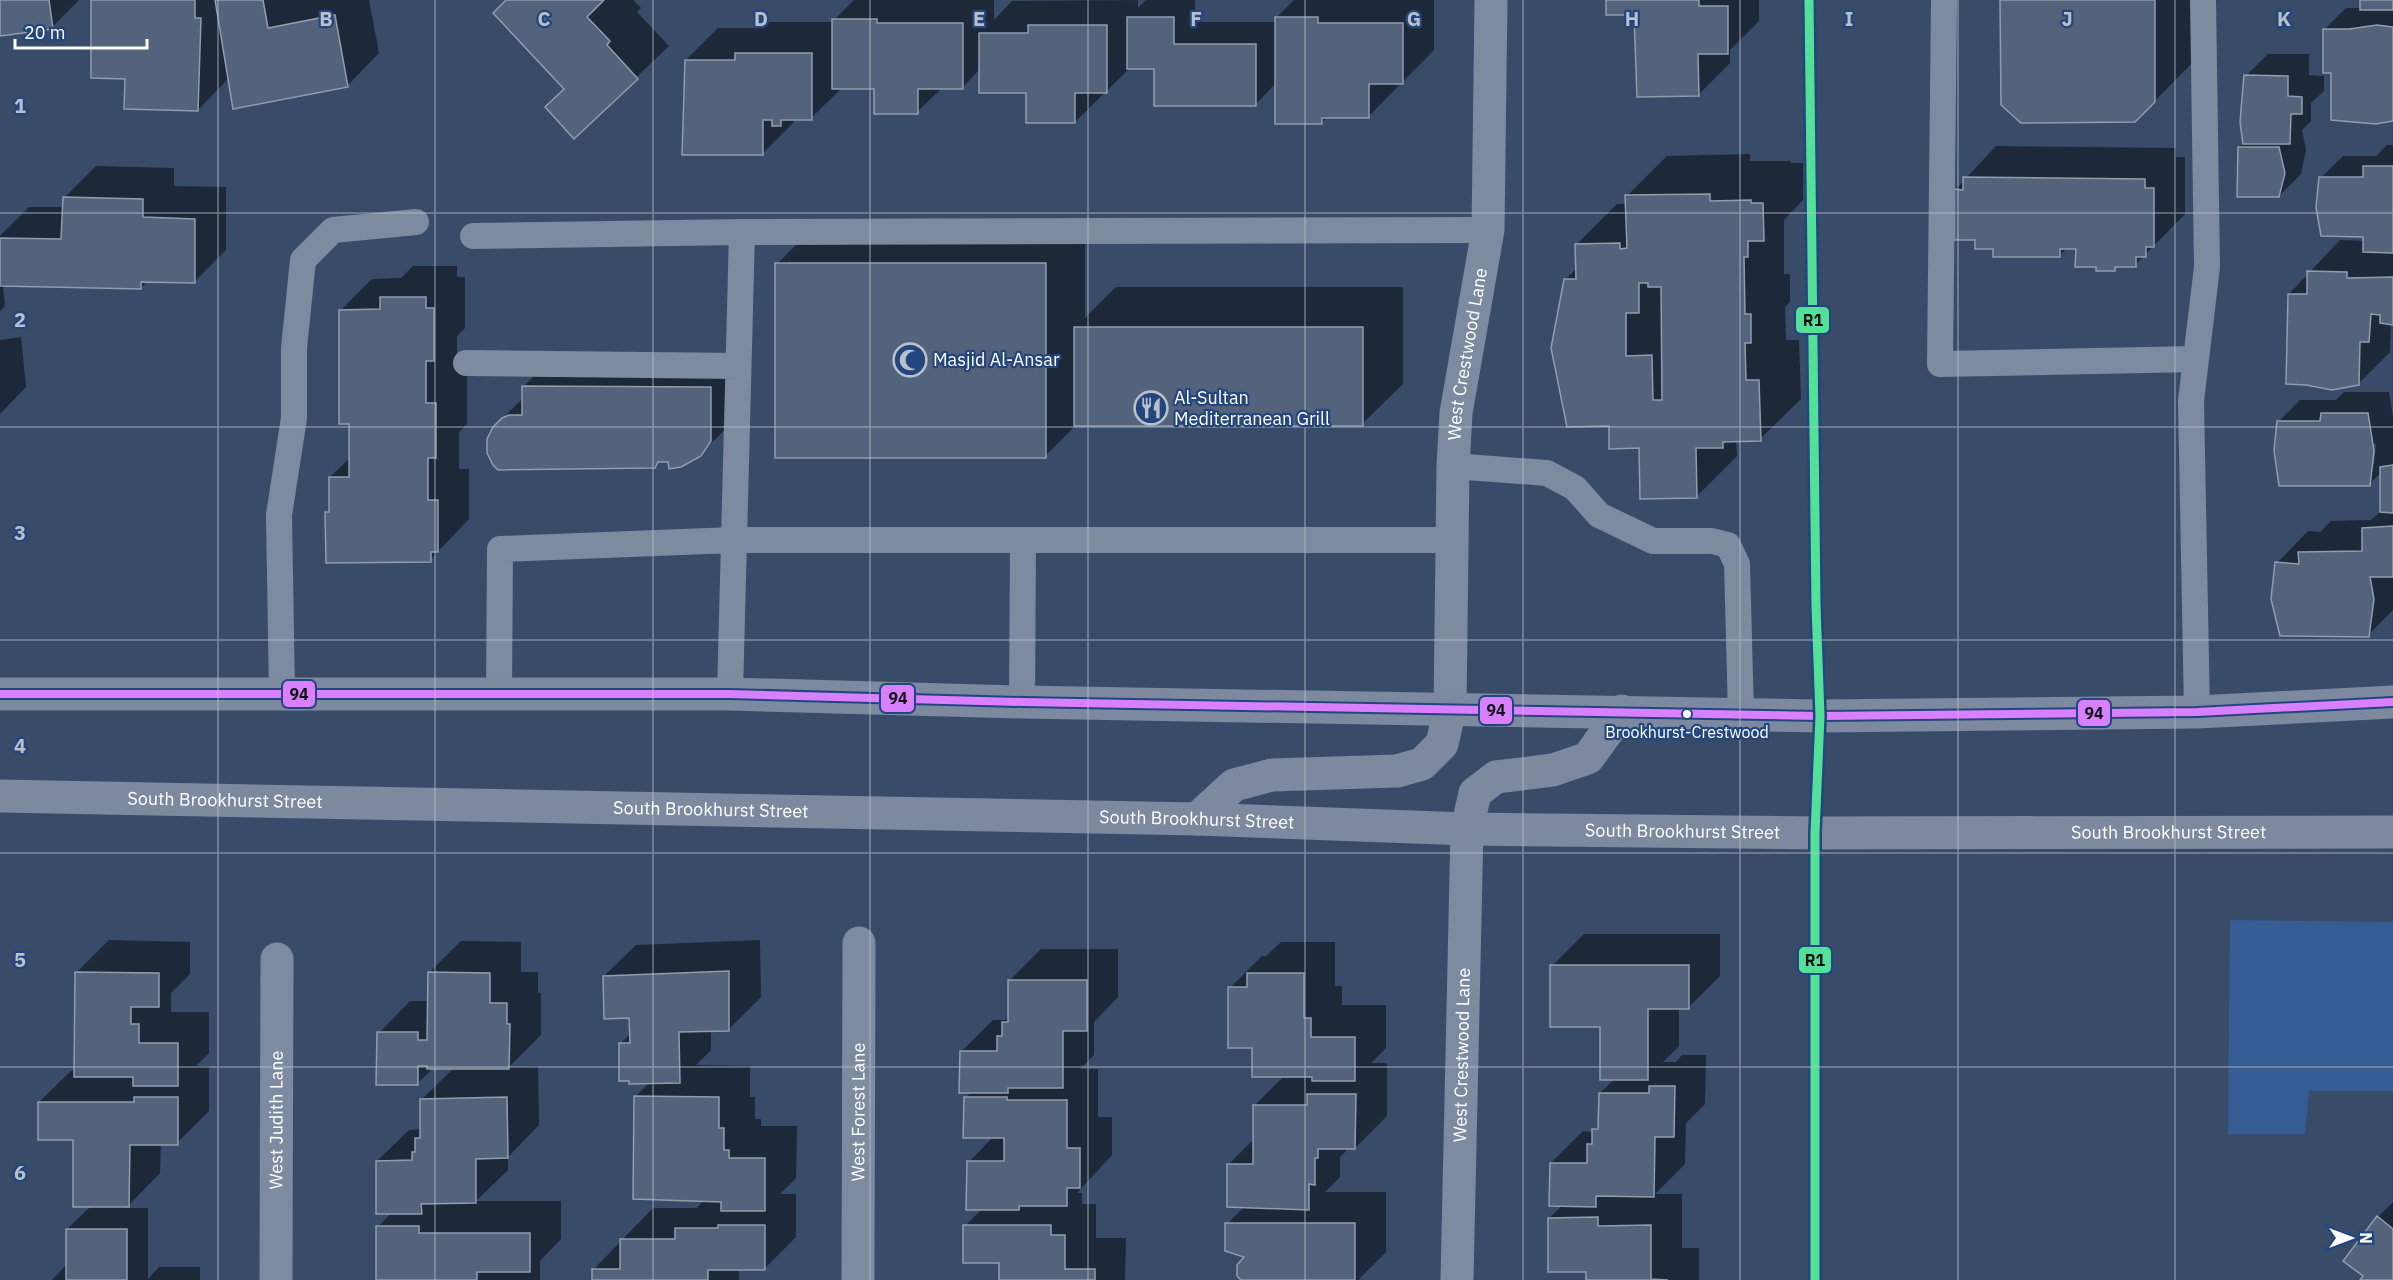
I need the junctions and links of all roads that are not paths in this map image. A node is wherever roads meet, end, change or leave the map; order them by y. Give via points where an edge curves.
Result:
1 (1491, 0) edge
2 (1944, 0) edge
3 (2204, 0) edge
4 (416, 222) dead end
5 (1488, 230) junction
6 (742, 232) junction
7 (473, 236) dead end
8 (2196, 359) junction
9 (466, 363) dead end
10 (738, 366) junction
11 (1453, 465) junction
12 (734, 540) junction
13 (1453, 540) junction
14 (1023, 541) junction
15 (0, 694) edge
16 (282, 694) junction
17 (499, 694) junction
18 (730, 694) junction
19 (1022, 702) junction
20 (2393, 702) edge
21 (1450, 709) junction
22 (1622, 711) junction
23 (2197, 712) junction
24 (1741, 715) junction
25 (0, 796) edge
26 (1197, 819) junction
27 (1467, 829) junction
28 (2393, 832) edge
29 (859, 943) dead end
30 (277, 959) dead end
31 (276, 1280) edge
32 (858, 1280) edge
33 (1457, 1280) edge

1 - 5 street, West Crestwood Lane
2 - 8 lane via 1940,364
3 - 8 lane via 2207,267
4 - 16 lane via 333,230 303,260 294,348 294,418 279,515
5 - 6 lane
5 - 11 street, West Crestwood Lane via 1456,413
6 - 7 lane
6 - 10 lane
8 - 23 lane via 2191,401
9 - 10 lane
10 - 12 lane
11 - 13 street, West Crestwood Lane
11 - 24 lane via 1547,473 1575,488 1599,515 1653,541 1712,541 1728,545 1737,564
12 - 14 lane
12 - 17 lane via 500,549
12 - 18 lane
13 - 14 lane
13 - 21 street, West Crestwood Lane
14 - 19 lane
15 - 16 main road
16 - 17 main road
17 - 18 main road
18 - 19 main road
19 - 21 main road
20 - 23 main road
21 - 22 main road
21 - 26 main road via 1442,744 1422,764 1397,771 1272,775 1234,786
22 - 24 main road
22 - 27 main road via 1588,758 1553,770 1496,777 1475,794
23 - 24 main road
25 - 26 main road, South Brookhurst Street
26 - 27 main road, South Brookhurst Street
27 - 28 main road, South Brookhurst Street
27 - 33 street, West Crestwood Lane
29 - 32 street, West Forest Lane
30 - 31 street, West Judith Lane

